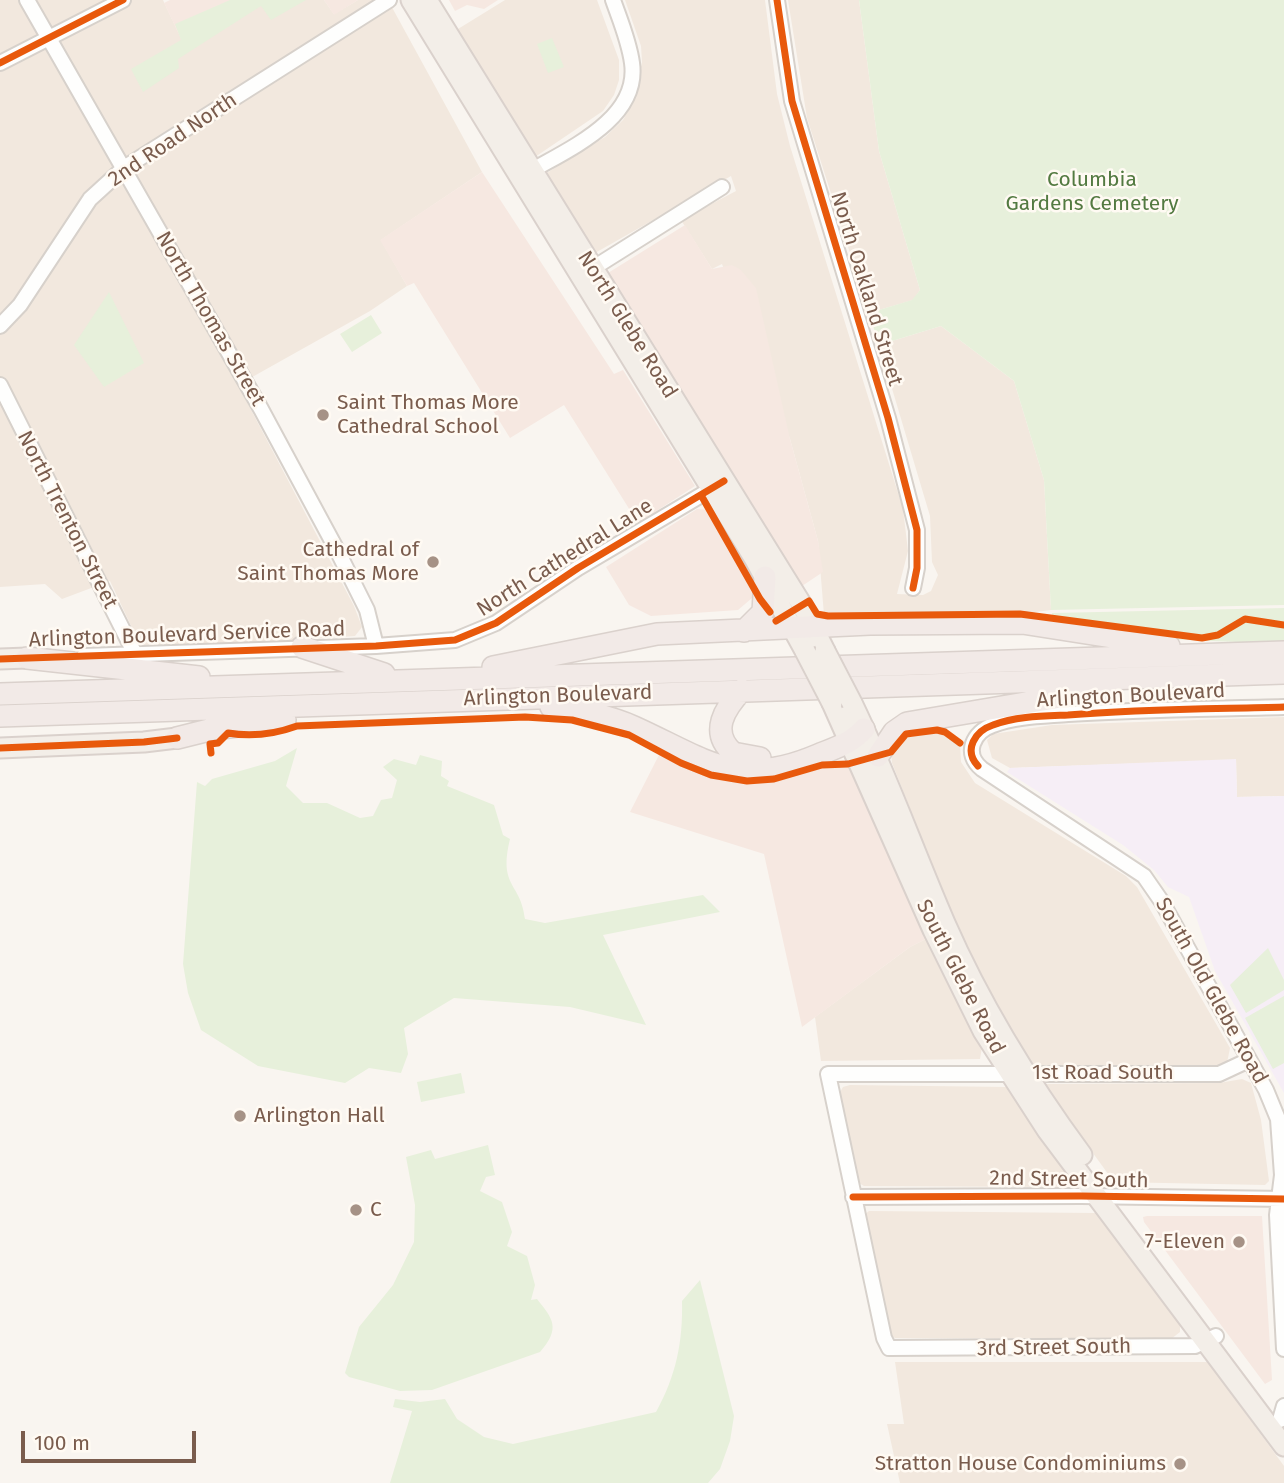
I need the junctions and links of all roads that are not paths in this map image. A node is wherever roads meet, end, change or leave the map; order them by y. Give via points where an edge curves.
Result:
1 (27, 0) edge
2 (123, 0) edge
3 (389, 0) edge
4 (411, 0) edge
5 (427, 0) edge
6 (613, 0) edge
7 (777, 0) edge
8 (50, 37) junction
9 (0, 63) edge
10 (124, 168) junction
11 (527, 174) junction
12 (722, 187) dead end
13 (586, 273) junction
14 (0, 326) edge
15 (0, 385) edge
16 (718, 485) junction
17 (765, 577) junction
18 (913, 588) dead end
19 (804, 628) junction
20 (744, 631) junction
21 (376, 646) junction
22 (302, 647) junction
23 (805, 651) joint
24 (825, 651) joint
25 (1284, 652) edge
26 (135, 654) junction
27 (1218, 654) junction
28 (27, 658) junction
29 (0, 659) edge
30 (1284, 673) edge
31 (1158, 677) junction
32 (446, 678) junction
33 (400, 679) junction
34 (257, 685) junction
35 (742, 690) junction
36 (0, 694) edge
37 (458, 699) junction
38 (367, 704) junction
39 (1284, 708) edge
40 (0, 716) edge
41 (853, 734) junction
42 (177, 738) joint
43 (0, 748) edge
44 (878, 756) junction
45 (978, 766) joint
46 (897, 824) junction
47 (1249, 1060) junction
48 (1017, 1073) junction
49 (853, 1197) junction
50 (1104, 1197) junction
51 (1281, 1199) edge
52 (1211, 1340) junction
53 (1284, 1349) edge
54 (1283, 1417) edge
55 (1284, 1446) edge

1 - 8 street, North Thomas Street
2 - 8 street
3 - 10 street, 2nd Road North
4 - 11 main road, North Glebe Road
5 - 11 main road, North Glebe Road
6 - 11 street via 633,65 621,109 607,123
7 - 18 street, North Oakland Street via 792,101 917,530
8 - 9 street
8 - 10 street, North Thomas Street
10 - 14 street, 2nd Road North via 90,199 20,305
10 - 21 street, North Thomas Street via 338,552 367,610
11 - 13 main road, North Glebe Road
12 - 13 street
13 - 16 main road, North Glebe Road
15 - 26 street, North Trenton Street
16 - 17 main road, North Glebe Road
16 - 19 main road, North Glebe Road
16 - 21 street, North Cathedral Lane via 477,632 432,643
17 - 19 main road, North Glebe Road
17 - 20 highway via 763,611
19 - 20 highway
19 - 23 main road, North Glebe Road
19 - 24 main road, North Glebe Road
19 - 27 highway via 1022,623
20 - 32 highway via 644,636
21 - 22 street, Arlington Boulevard Service Road
22 - 26 street, Arlington Boulevard Service Road
22 - 33 highway
23 - 41 main road, South Glebe Road, bridge
24 - 41 main road, South Glebe Road, bridge via 852,703
25 - 27 highway, Arlington Boulevard
26 - 28 street, Arlington Boulevard Service Road
27 - 32 highway, Arlington Boulevard
28 - 29 main road, Arlington Boulevard Service Road
28 - 34 highway
30 - 31 highway, Arlington Boulevard
31 - 35 highway, Arlington Boulevard
31 - 44 highway via 907,723 894,732
32 - 33 highway, Arlington Boulevard
33 - 34 highway, Arlington Boulevard
34 - 36 highway, Arlington Boulevard
35 - 37 highway, Arlington Boulevard
35 - 41 highway via 727,707 721,723 723,740 738,756 794,752
37 - 38 highway, Arlington Boulevard
37 - 41 highway via 593,713 634,727 698,760 736,769 785,766
38 - 40 highway, Arlington Boulevard
38 - 42 highway via 352,713 248,723
39 - 45 street, Arlington Boulevard via 1098,712 1002,722 985,728 973,741 972,757
41 - 44 main road, South Glebe Road
41 - 46 main road, South Glebe Road
42 - 43 main road
44 - 46 main road, South Glebe Road
45 - 47 street, South Old Glebe Road via 1144,876
46 - 48 main road, South Glebe Road via 982,1031
47 - 48 street, 1st Road South via 1219,1074
47 - 51 street, South Old Glebe Road via 1278,1119
48 - 49 street, 1st Road South via 828,1074
48 - 50 main road, South Glebe Road
49 - 50 street, 2nd Street South
49 - 52 street, 3rd Street South via 890,1348 1195,1346
50 - 51 street, 2nd Street South
50 - 52 main road, South Glebe Road
51 - 53 street, South Old Glebe Road via 1277,1215
52 - 54 main road, South Glebe Road
52 - 55 main road, South Glebe Road

